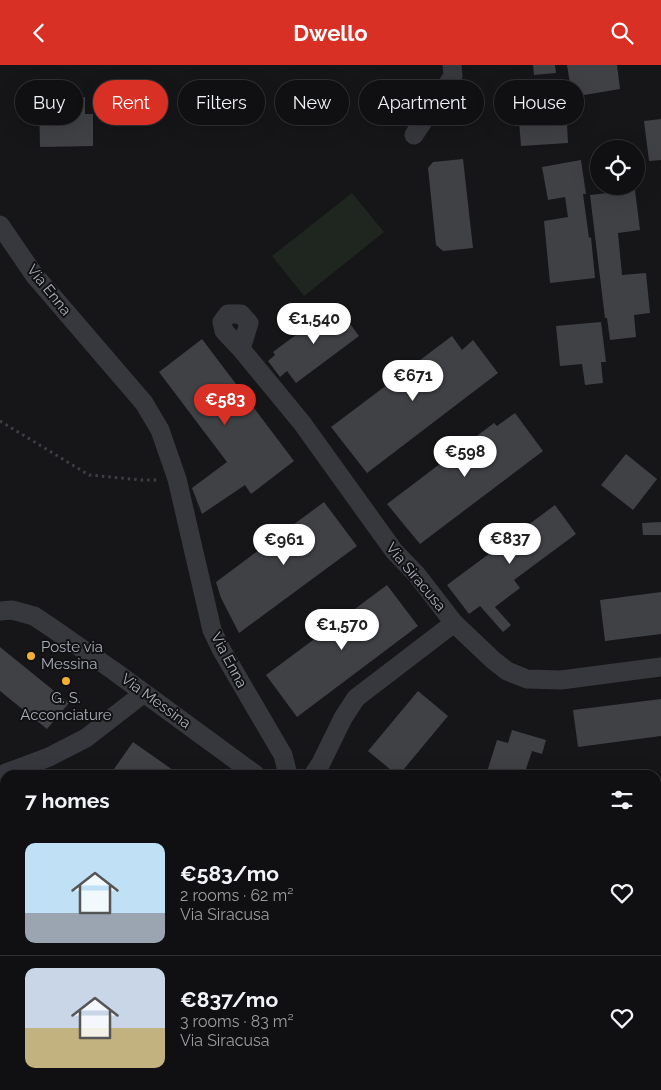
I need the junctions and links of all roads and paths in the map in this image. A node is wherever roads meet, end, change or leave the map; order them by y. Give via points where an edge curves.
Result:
1 (452, 65) edge
2 (414, 135) dead end
3 (0, 225) edge
4 (240, 349) dead end
5 (0, 421) edge
6 (177, 479) junction
7 (0, 611) edge
8 (454, 623) junction
9 (661, 667) edge
10 (144, 693) junction
11 (7, 770) edge
12 (249, 770) edge
13 (287, 770) edge
14 (316, 770) edge

1 - 2 street via 453,76
3 - 6 street, Via Enna via 35,275 144,403 160,430
4 - 8 street, Via Siracusa via 302,423 394,551
5 - 6 path via 89,475 141,480
6 - 13 street, Via Enna via 212,630 283,755
7 - 10 street, Via Messina via 12,610 34,616
8 - 9 street, Via Siracusa via 507,671 528,679 561,680
8 - 14 street via 356,698
10 - 11 street via 86,739 49,757
10 - 12 street, Via Messina

